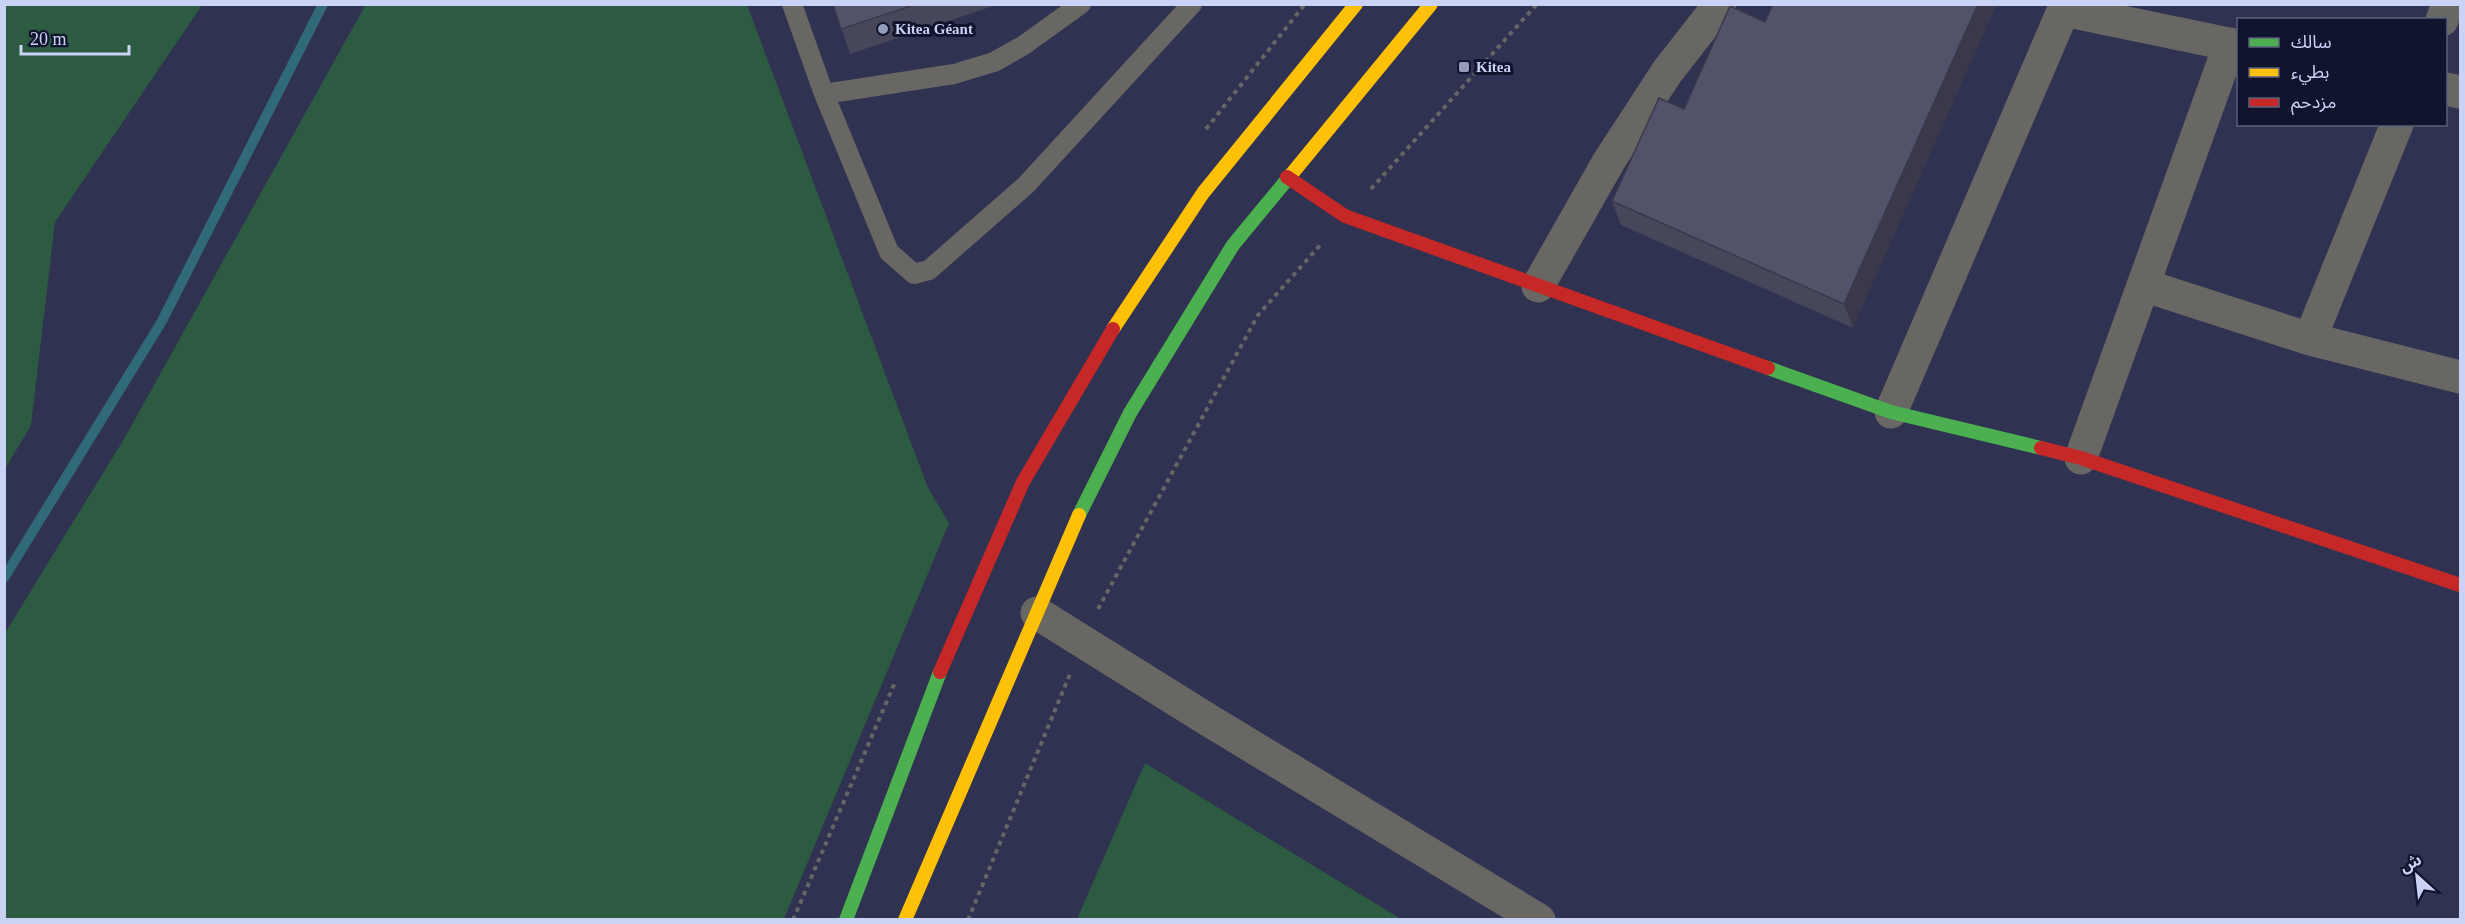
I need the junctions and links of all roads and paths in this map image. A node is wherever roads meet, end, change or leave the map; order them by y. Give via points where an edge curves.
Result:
1 (792, 4) edge
2 (1081, 4) edge
3 (1356, 4) edge
4 (1431, 4) edge
5 (1537, 4) edge
6 (1720, 4) edge
7 (1189, 5) edge
8 (2065, 7) edge
9 (2234, 45) edge
10 (824, 94) junction
11 (2396, 126) edge
12 (1287, 177) junction
13 (1346, 216) junction
14 (2143, 285) junction
15 (1538, 286) junction
16 (2310, 339) junction
17 (2460, 377) edge
18 (1891, 412) junction
19 (2081, 458) junction
20 (2460, 585) edge
21 (1037, 613) junction
22 (1083, 641) junction
23 (846, 920) edge
24 (905, 920) edge
25 (968, 920) edge
26 (1539, 920) edge

1 - 10 lane
2 - 10 lane via 994,62 954,74
3 - 23 main road via 1203,194 1120,317 1023,482 947,654
4 - 12 main road
5 - 13 path
6 - 15 street via 1667,72 1609,160
7 - 10 lane via 1026,185 929,270 914,274 889,252
8 - 9 street
8 - 18 street
9 - 14 street
11 - 16 street
12 - 13 main road
12 - 21 main road via 1233,245 1130,413 1092,484
13 - 15 main road
13 - 22 path via 1258,315 1109,586
14 - 16 street
14 - 19 street
15 - 18 main road
16 - 17 street
18 - 19 main road
19 - 20 main road
21 - 22 street
21 - 24 main road
22 - 25 path
22 - 26 street

